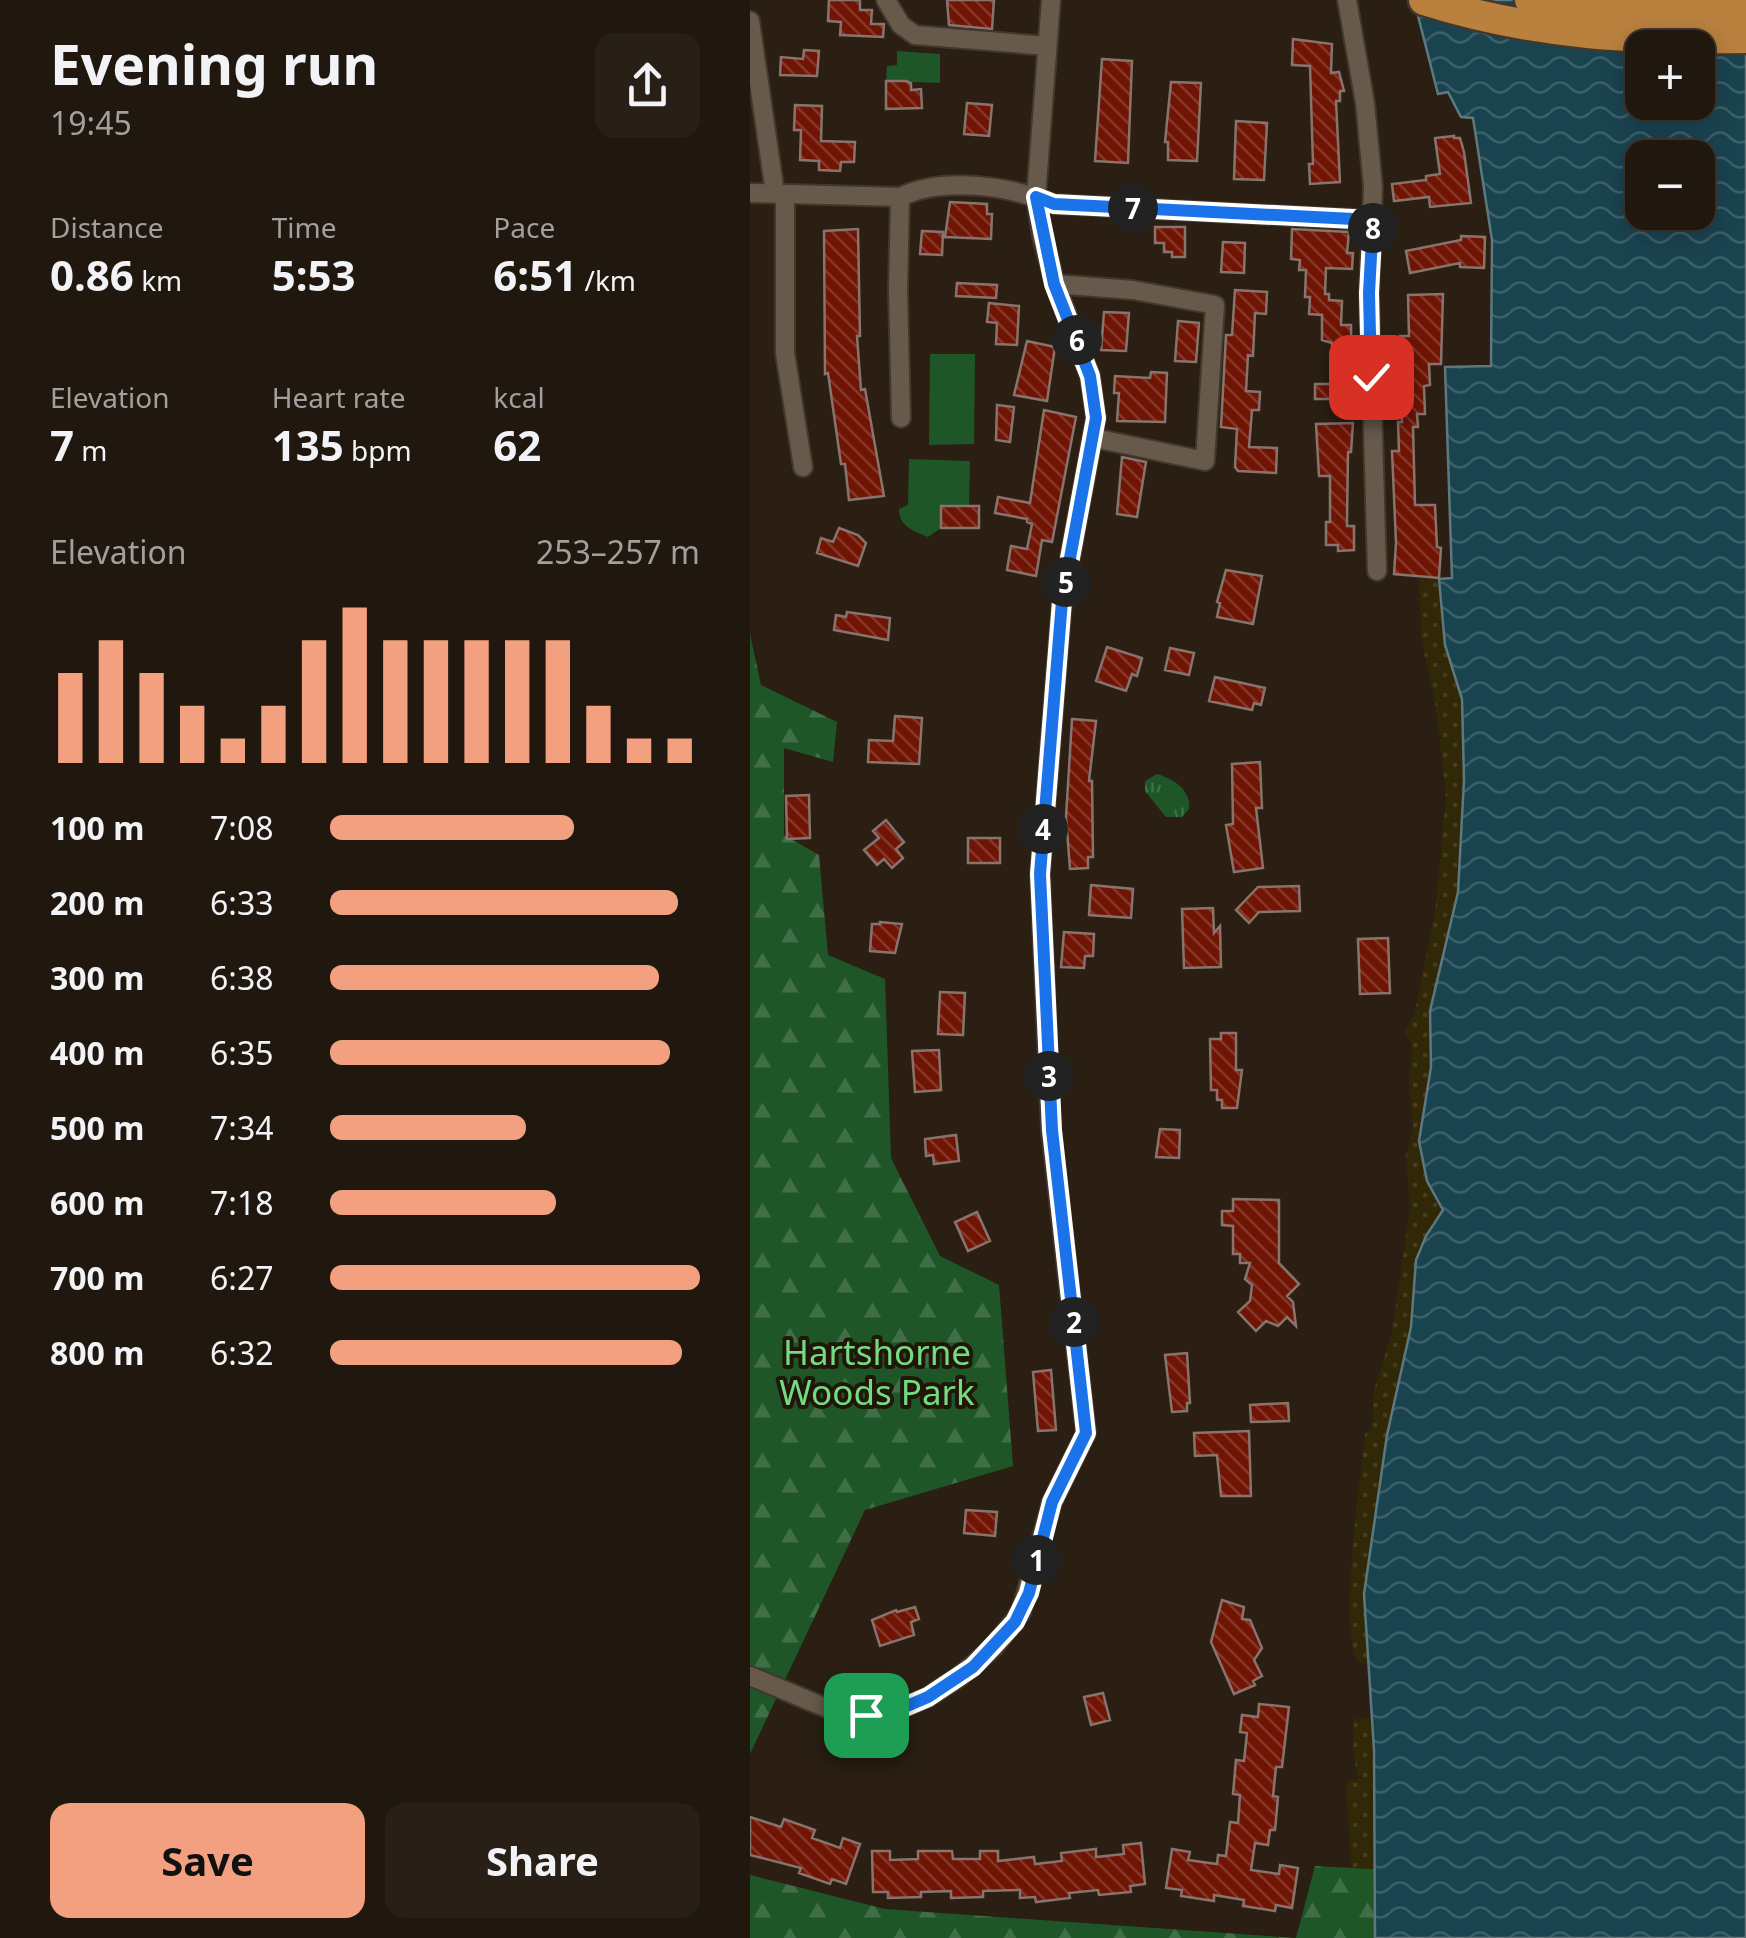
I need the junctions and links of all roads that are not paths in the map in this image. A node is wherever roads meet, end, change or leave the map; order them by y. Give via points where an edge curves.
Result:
1 (886, 0) edge
2 (1051, 0) edge
3 (1347, 0) edge
4 (1424, 0) edge
5 (1530, 0) edge
6 (1746, 10) edge
7 (750, 21) edge
8 (1746, 38) edge
9 (1047, 46) junction
10 (750, 193) edge
11 (780, 193) junction
12 (900, 197) junction
13 (1036, 197) junction
14 (1373, 220) junction
15 (1054, 284) junction
16 (902, 418) dead end
17 (1094, 438) junction
18 (802, 467) dead end
19 (1377, 570) dead end
20 (750, 1676) edge

1 - 9 street via 915,36
2 - 9 street
3 - 14 street via 1365,103
4 - 8 highway via 1594,36
5 - 6 highway via 1597,9
7 - 11 street
9 - 13 street
10 - 11 street
11 - 12 street
11 - 18 street via 785,353
12 - 13 street via 942,187 1012,189
12 - 16 street
13 - 14 street via 1054,204
13 - 15 street
14 - 19 street
15 - 17 street via 1090,376
15 - 17 street via 1215,305 1206,461
17 - 20 street via 1062,601 1040,874 1052,1130 1086,1433 1052,1502 1021,1612 960,1677 886,1715 866,1715

